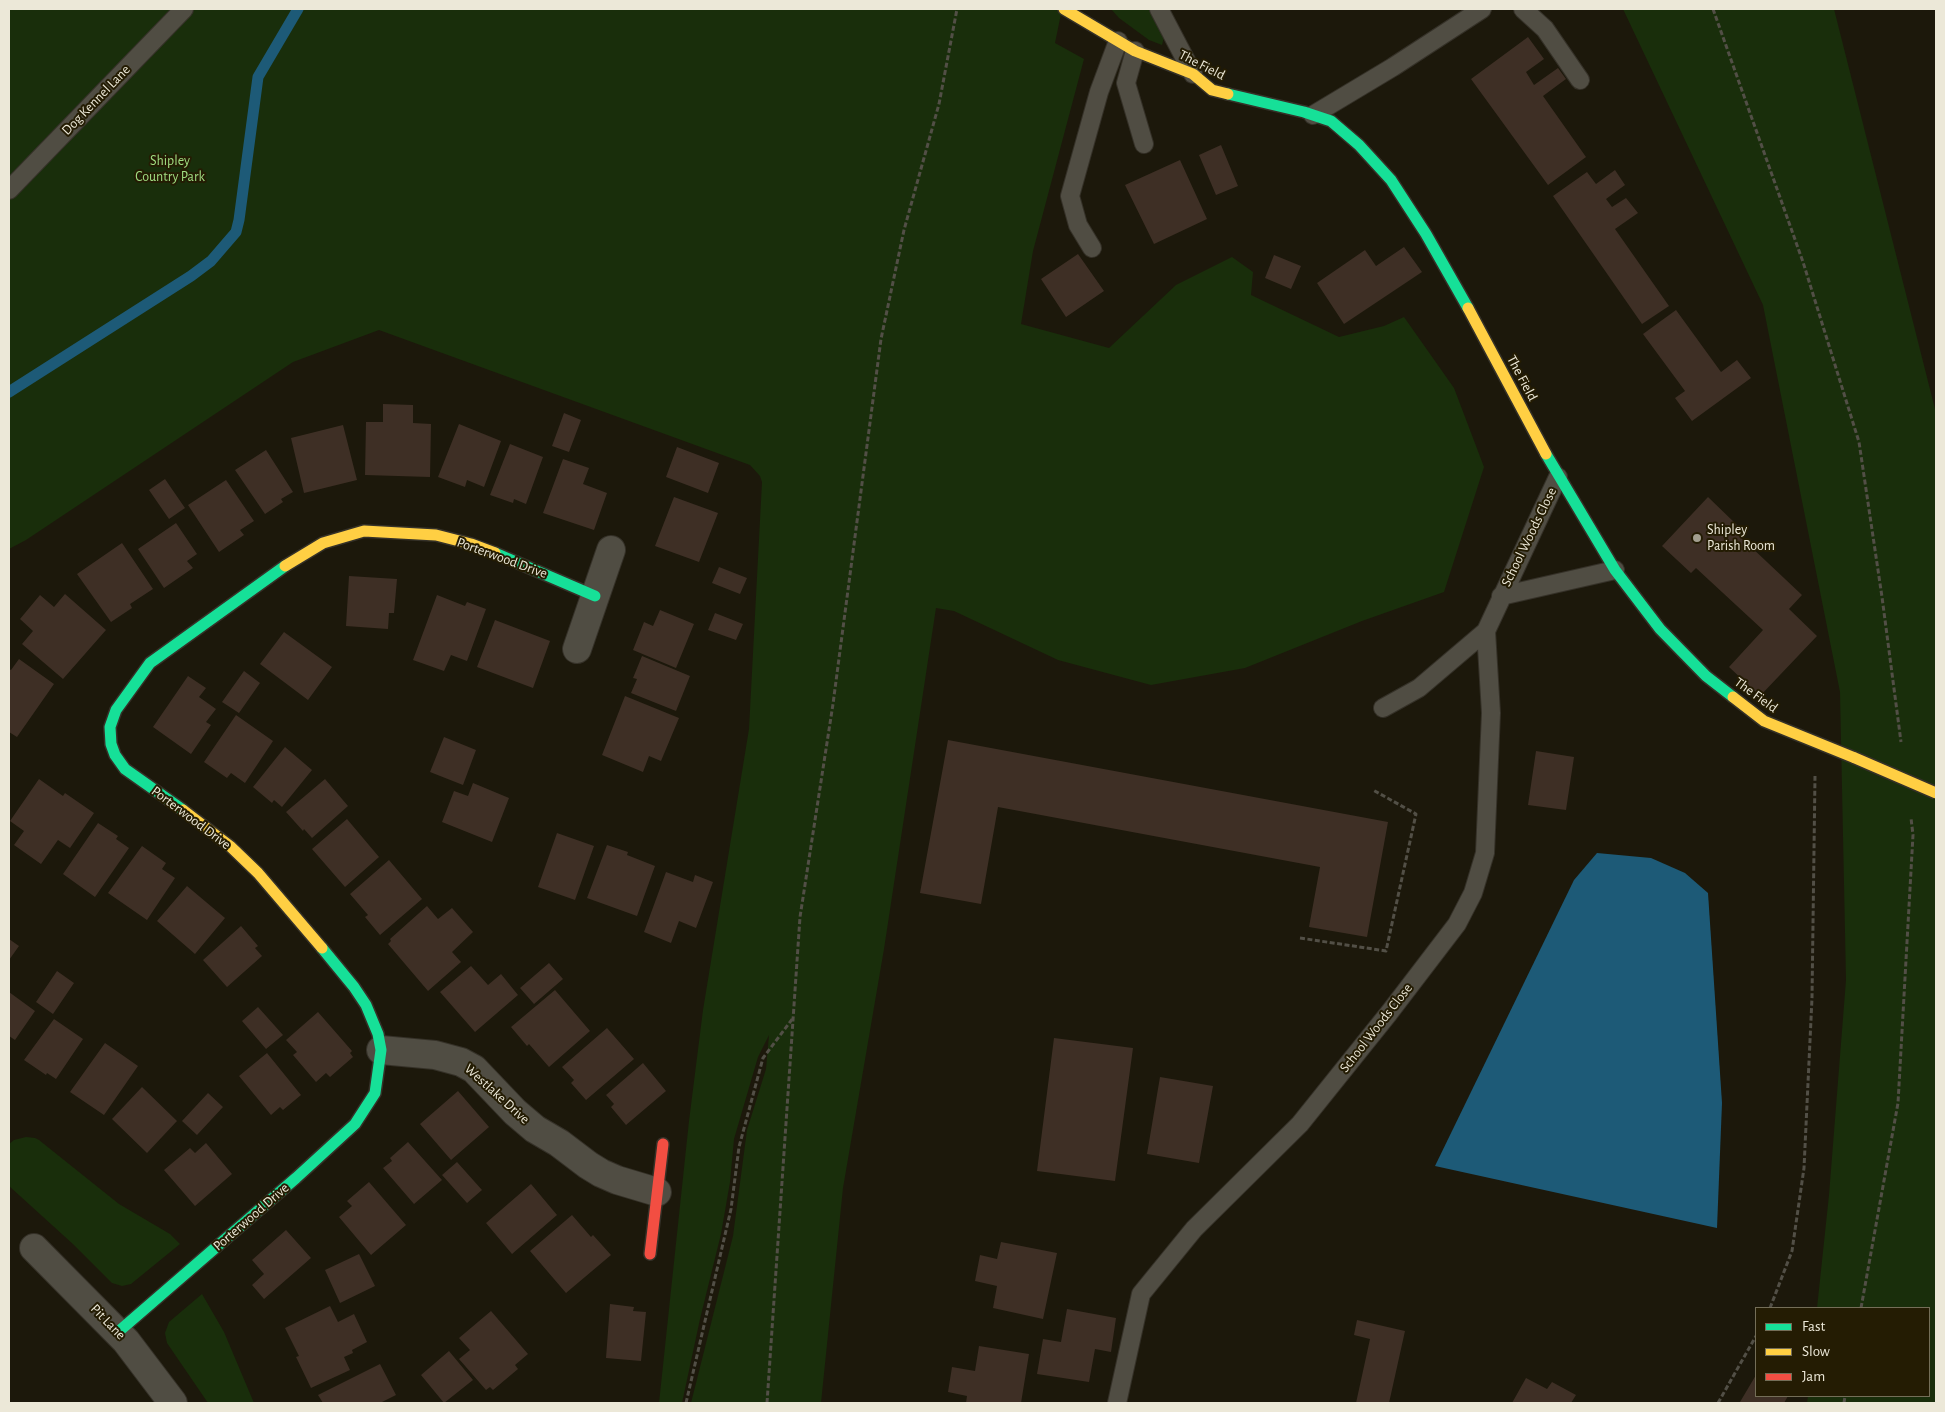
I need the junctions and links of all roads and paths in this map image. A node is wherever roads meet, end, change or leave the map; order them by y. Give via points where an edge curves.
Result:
1 (184, 9) edge
2 (957, 9) edge
3 (1064, 9) edge
4 (1159, 9) edge
5 (1482, 9) edge
6 (1523, 9) edge
7 (1712, 9) edge
8 (1118, 41) junction
9 (1135, 51) junction
10 (1193, 74) junction
11 (1580, 80) dead end
12 (1313, 115) junction
13 (1144, 144) dead end
14 (9, 190) edge
15 (1092, 248) dead end
16 (1558, 477) junction
17 (611, 550) dead end
18 (1616, 570) junction
19 (595, 596) junction
20 (1501, 596) junction
21 (1486, 631) junction
22 (577, 650) dead end
23 (1383, 708) dead end
24 (1815, 743) junction
25 (1902, 746) dead end
26 (1373, 790) dead end
27 (1936, 794) edge
28 (1911, 815) dead end
29 (1300, 938) dead end
30 (793, 1018) junction
31 (380, 1050) junction
32 (663, 1144) dead end
33 (657, 1192) junction
34 (34, 1248) dead end
35 (650, 1254) dead end
36 (1770, 1307) edge
37 (1861, 1307) edge
38 (118, 1332) junction
39 (1755, 1338) edge
40 (173, 1403) edge
41 (686, 1403) edge
42 (767, 1403) edge
43 (1117, 1403) edge
44 (1718, 1403) edge

1 - 14 lane, Dog Kennel Lane
2 - 30 path via 939,104 904,230 881,339 833,704 800,917
3 - 8 street, The Field
4 - 10 lane
5 - 12 lane
6 - 11 lane via 1545,28
7 - 25 path via 1803,262 1859,442
8 - 9 street, The Field
8 - 15 lane via 1070,196 1078,225
9 - 10 street, The Field
9 - 13 lane via 1126,83
10 - 12 street, The Field via 1212,90
12 - 16 street, The Field via 1331,121 1359,145 1391,180 1466,304
16 - 18 street, The Field
16 - 20 lane, School Woods Close
17 - 19 street
18 - 20 lane, School Woods Close
18 - 24 street, The Field via 1660,629 1706,676 1764,721
19 - 22 street
19 - 31 street, Porterwood Drive via 471,544 436,535 364,531 323,543 303,554 162,653 139,676 116,710 110,727 111,744 125,769 203,824 258,873 335,962 362,999 378,1034
20 - 21 lane, School Woods Close
21 - 23 lane via 1418,688
21 - 43 lane, School Woods Close via 1490,713 1485,853 1473,893 1457,924 1300,1124 1194,1229 1141,1294
24 - 27 street, The Field, bridge
24 - 36 path via 1812,998 1804,1168 1792,1251
26 - 29 path via 1416,814 1386,951
28 - 37 path via 1913,834 1898,1102
30 - 41 path via 763,1058 739,1147 730,1216
30 - 42 path
31 - 33 street, Westlake Drive via 427,1054 461,1062 474,1069 535,1129 588,1165 617,1180
31 - 38 street, Porterwood Drive via 374,1092 366,1111 355,1124
32 - 33 street
33 - 35 street
34 - 38 street, Pit Lane
38 - 40 street, Pit Lane
39 - 44 path

